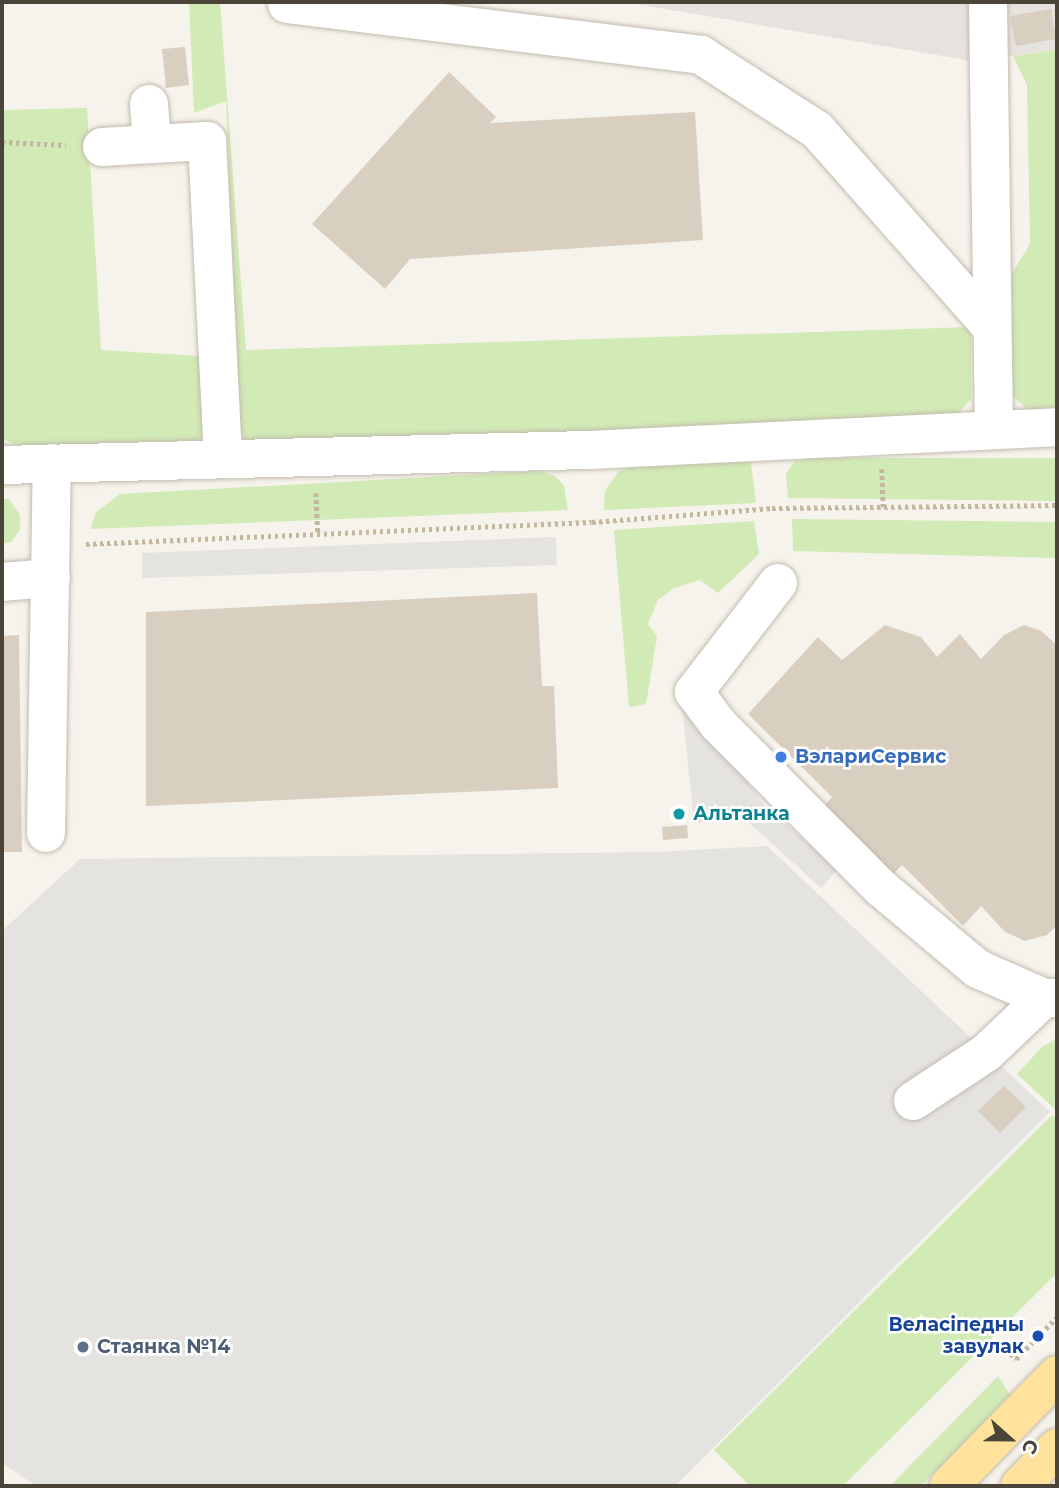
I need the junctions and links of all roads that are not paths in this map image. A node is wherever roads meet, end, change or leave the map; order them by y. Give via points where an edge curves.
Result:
1 (988, 2) edge
2 (287, 4) dead end
3 (149, 104) dead end
4 (152, 144) junction
5 (102, 147) road end
6 (992, 328) junction
7 (1057, 426) edge
8 (994, 428) junction
9 (223, 457) junction
10 (52, 463) junction
11 (2, 465) edge
12 (51, 562) junction
13 (2, 582) edge
14 (778, 583) dead end
15 (46, 833) dead end
16 (1051, 998) edge
17 (912, 1101) dead end
18 (1057, 1375) edge
19 (1057, 1448) edge
20 (949, 1486) edge
21 (1020, 1486) edge

1 - 6 street
2 - 6 street via 701,55 817,130
3 - 4 street
4 - 5 street
4 - 9 street via 207,141
6 - 8 street
7 - 8 street
8 - 9 street via 588,450
9 - 10 street
10 - 11 street
10 - 12 street
12 - 13 street
12 - 15 street
14 - 16 street via 694,692 718,724 881,888 978,969
16 - 17 street via 986,1053
18 - 20 main road
19 - 21 main road

